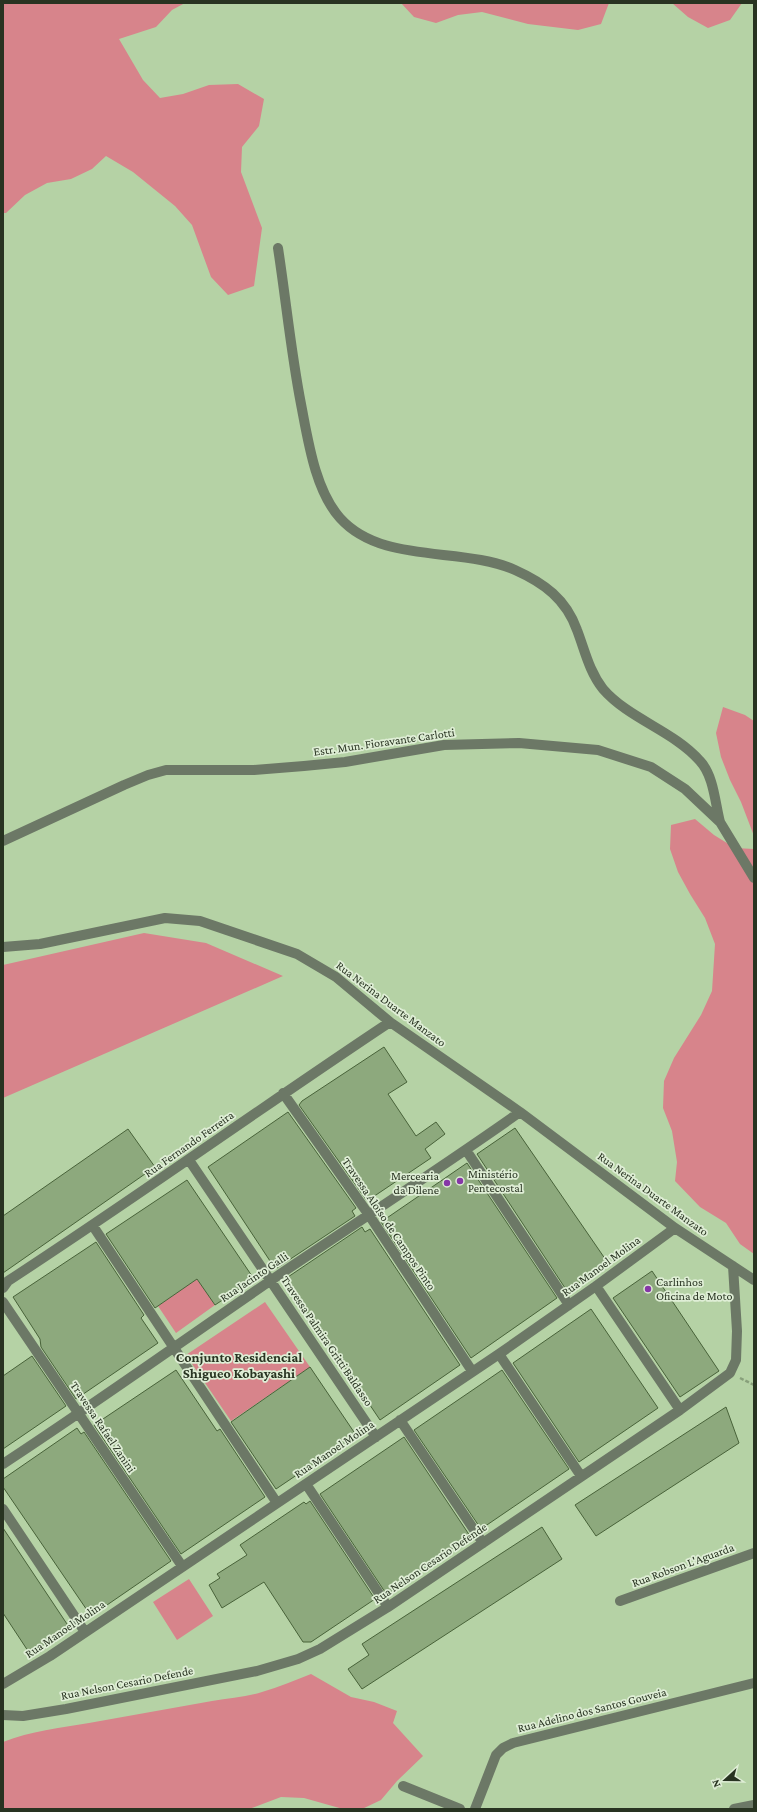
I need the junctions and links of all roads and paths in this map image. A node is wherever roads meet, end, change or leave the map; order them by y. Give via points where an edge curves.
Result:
1 (278, 248) dead end
2 (720, 822) junction
3 (3, 841) edge
4 (754, 878) edge
5 (3, 947) edge
6 (390, 1022) junction
7 (283, 1093) junction
8 (520, 1112) junction
9 (466, 1150) junction
10 (189, 1160) junction
11 (369, 1215) junction
12 (93, 1226) junction
13 (675, 1228) junction
14 (733, 1266) junction
15 (754, 1280) edge
16 (270, 1281) junction
17 (596, 1286) junction
18 (3, 1288) edge
19 (3, 1302) edge
20 (569, 1305) junction
21 (174, 1348) junction
22 (499, 1354) junction
23 (472, 1371) junction
24 (680, 1410) junction
25 (79, 1414) junction
26 (400, 1420) junction
27 (376, 1437) junction
28 (3, 1464) edge
29 (581, 1476) junction
30 (306, 1484) junction
31 (277, 1503) junction
32 (3, 1509) edge
33 (483, 1543) junction
34 (754, 1553) edge
35 (182, 1566) junction
36 (620, 1601) dead end
37 (388, 1607) junction
38 (85, 1632) junction
39 (3, 1684) edge
40 (754, 1684) edge
41 (3, 1715) edge
42 (403, 1786) dead end
43 (754, 1805) edge
44 (460, 1809) edge
45 (475, 1809) edge
46 (734, 1809) edge

1 - 2 street via 294,370 306,430 321,483 328,500 340,517 353,530 369,539 426,553 491,561 514,570 552,591 566,608 577,628 593,674 604,690 685,747 701,762 708,774
2 - 3 street, Estr. Mun. Fioravante Carlotti via 685,789 651,767 598,750 519,743 444,745 345,762 254,770 166,770 124,785
2 - 4 street, Estr. Mun. Fioravante Carlotti
5 - 6 street, Rua Nerina Duarte Manzato via 40,944 165,918 200,921 297,954 336,977
6 - 7 street, Rua Fernando Ferreira
6 - 8 street, Rua Nerina Duarte Manzato
7 - 10 street, Rua Fernando Ferreira
7 - 11 street, Travessa Aloíso de Campos Pinto
8 - 9 street, Rua Jacinto Galli
8 - 13 street, Rua Nerina Duarte Manzato
9 - 11 street, Rua Jacinto Galli
9 - 20 street
10 - 12 street, Rua Fernando Ferreira
10 - 16 street, Travessa Palmira Gritti Baldasso
11 - 16 street, Rua Jacinto Galli
11 - 23 street, Travessa Aloíso de Campos Pinto
12 - 18 street, Rua Fernando Ferreira via 8,1281
12 - 21 street
13 - 14 street, Rua Nerina Duarte Manzato
13 - 17 street, Rua Manoel Molina
14 - 15 street, Rua Nerina Duarte Manzato
14 - 24 street, Rua Nelson Cesario Defende via 736,1360 730,1373
16 - 21 street, Rua Jacinto Galli
16 - 27 street, Travessa Palmira Gritti Baldasso
17 - 20 street, Rua Manoel Molina
17 - 24 street
19 - 25 street, Travessa Rafael Zanini
20 - 22 street, Rua Manoel Molina
21 - 25 street, Rua Jacinto Galli
21 - 31 street
22 - 23 street, Rua Manoel Molina
22 - 29 street
23 - 26 street, Rua Manoel Molina
24 - 29 street, Rua Nelson Cesario Defende
25 - 28 street, Rua Jacinto Galli
25 - 35 street, Travessa Rafael Zanini
26 - 27 street, Rua Manoel Molina
26 - 33 street
27 - 30 street, Rua Manoel Molina
29 - 33 street, Rua Nelson Cesario Defende
30 - 31 street, Rua Manoel Molina
30 - 37 street
31 - 35 street, Rua Manoel Molina
32 - 38 street
33 - 37 street, Rua Nelson Cesario Defende
34 - 36 street, Rua Robson L'Aguarda
35 - 38 street, Rua Manoel Molina
37 - 41 street, Rua Nelson Cesario Defende via 320,1649 298,1659 264,1669 59,1710 23,1716
38 - 39 street, Rua Manoel Molina
40 - 45 street, Rua Adelino dos Santos Gouveia via 514,1743 496,1755
42 - 44 street
43 - 46 street

